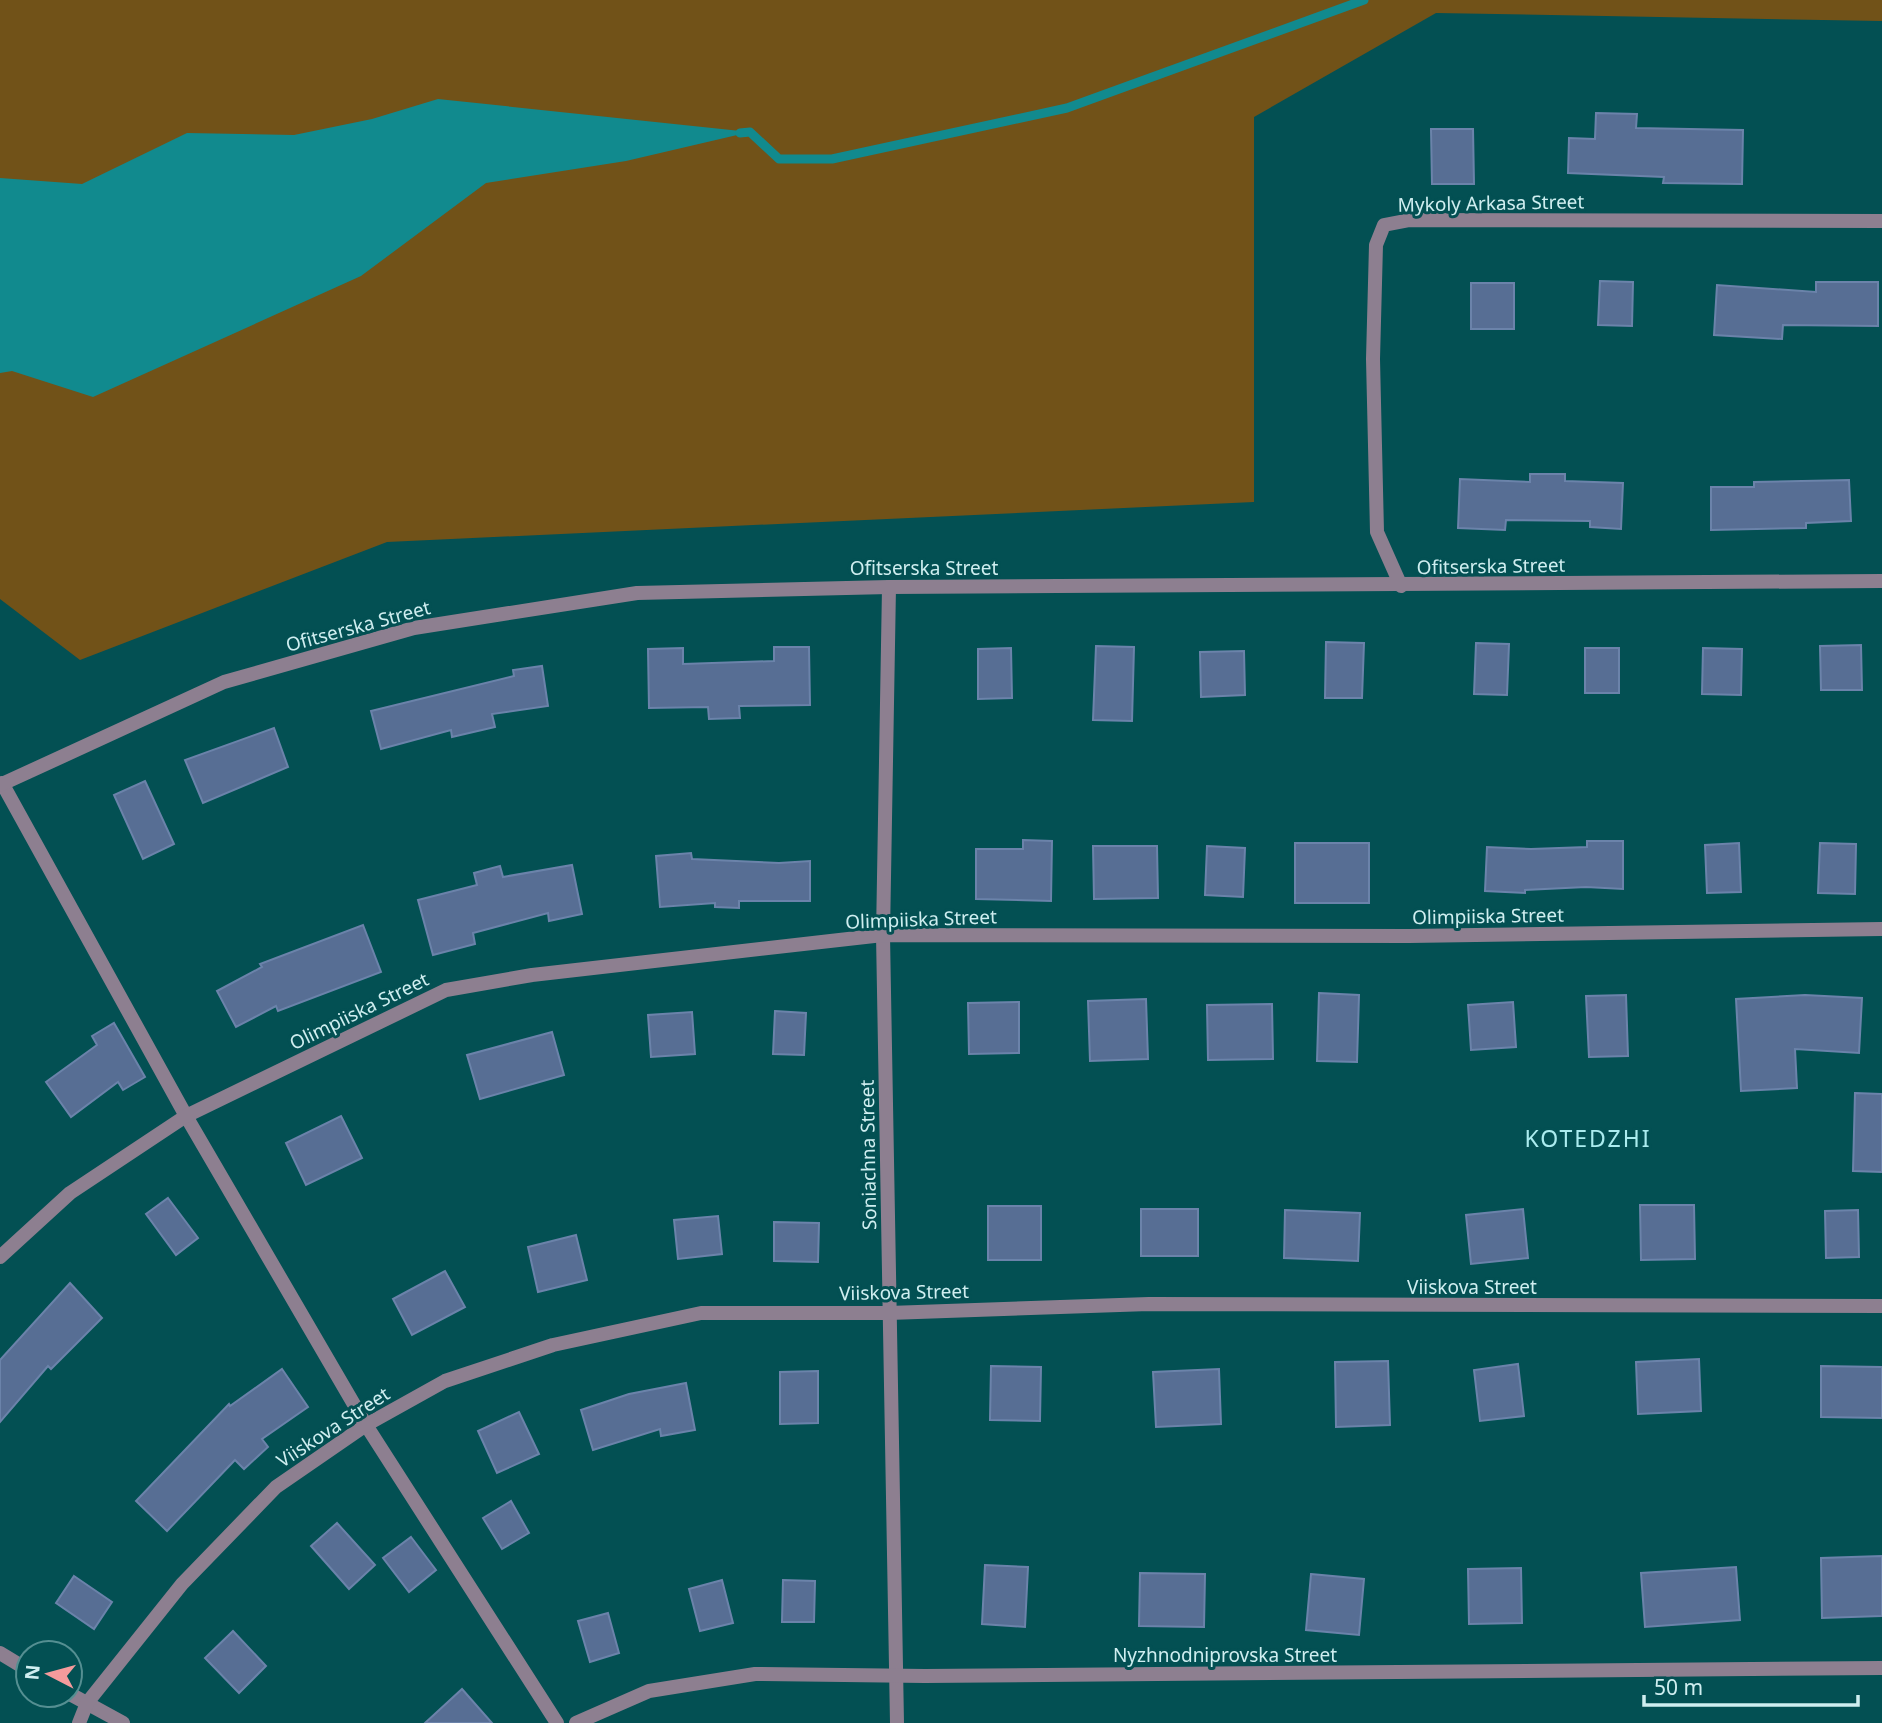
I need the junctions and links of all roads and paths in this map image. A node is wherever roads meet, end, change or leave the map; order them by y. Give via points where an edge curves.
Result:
1 (1882, 221) edge
2 (1882, 581) edge
3 (1401, 586) junction
4 (889, 587) junction
5 (1, 784) edge
6 (1882, 929) edge
7 (883, 935) junction
8 (186, 1116) junction
9 (0, 1257) edge
10 (1882, 1306) edge
11 (890, 1313) junction
12 (366, 1425) junction
13 (1882, 1668) edge
14 (897, 1676) junction
15 (84, 1701) edge
16 (87, 1703) junction
17 (79, 1723) edge
18 (123, 1723) edge
19 (556, 1723) edge
20 (576, 1723) edge
21 (897, 1723) edge

1 - 3 street, Mykoly Arkasa Street via 1410,220 1384,225 1376,245 1373,359 1377,532
2 - 3 street, Ofitserska Street
3 - 4 street, Ofitserska Street
4 - 5 street, Ofitserska Street via 637,593 414,628 224,682
4 - 7 street, Soniachna Street
5 - 8 street
6 - 7 street, Olimpiiska Street via 1409,936
7 - 8 street, Olimpiiska Street via 532,975 446,990
7 - 11 street, Soniachna Street
8 - 9 street, Olimpiiska Street via 70,1193
8 - 12 street
10 - 11 street, Viiskova Street via 1149,1304
11 - 12 street, Viiskova Street via 701,1313 554,1345 445,1381
11 - 14 street, Soniachna Street
12 - 16 street, Viiskova Street via 276,1487 182,1584
12 - 19 street
13 - 14 street, Nyzhnodniprovska Street
14 - 20 street, Nyzhnodniprovska Street via 755,1674 649,1691
14 - 21 street, Soniachna Street
15 - 16 street
16 - 17 street, Viiskova Street
16 - 18 street

